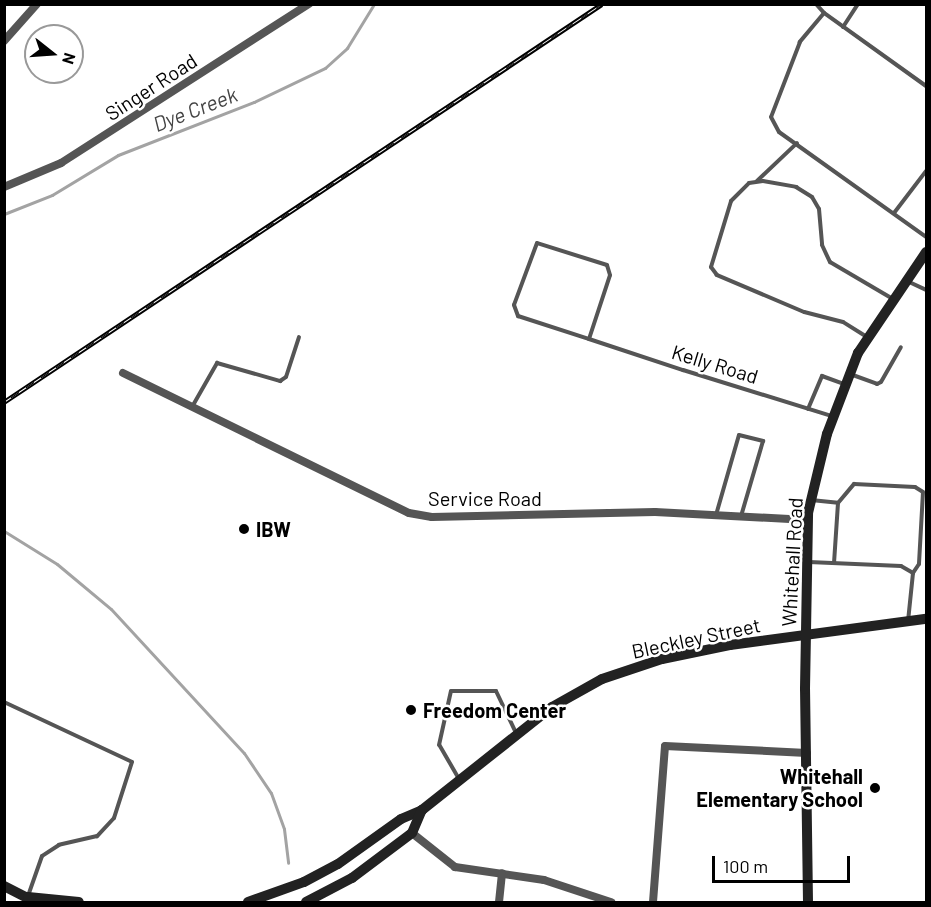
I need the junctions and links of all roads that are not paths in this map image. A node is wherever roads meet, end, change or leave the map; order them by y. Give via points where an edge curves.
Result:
1 (37, 4) edge
2 (309, 4) edge
3 (816, 4) edge
4 (858, 4) edge
5 (824, 13) junction
6 (843, 27) junction
7 (4, 40) edge
8 (927, 86) edge
9 (797, 143) junction
10 (927, 171) edge
11 (757, 182) junction
12 (4, 187) edge
13 (894, 213) junction
14 (927, 237) edge
15 (925, 256) edge
16 (907, 280) junction
17 (927, 290) edge
18 (893, 299) junction
19 (299, 337) dead end
20 (868, 337) junction
21 (589, 339) junction
22 (901, 347) dead end
23 (123, 374) dead end
24 (847, 379) junction
25 (191, 408) junction
26 (808, 409) junction
27 (833, 416) junction
28 (812, 500) junction
29 (838, 503) junction
30 (716, 515) junction
31 (741, 516) junction
32 (808, 520) junction
33 (806, 562) junction
34 (834, 563) junction
35 (913, 573) junction
36 (927, 619) edge
37 (908, 622) junction
38 (806, 636) junction
39 (4, 702) edge
40 (516, 734) junction
41 (807, 753) junction
42 (459, 779) junction
43 (422, 810) junction
44 (412, 833) junction
45 (502, 873) junction
46 (4, 886) edge
47 (29, 901) edge
48 (79, 903) edge
49 (248, 903) edge
50 (306, 903) edge
51 (499, 903) edge
52 (611, 903) edge
53 (653, 903) edge
54 (808, 903) edge

1 - 7 street
2 - 12 street, Singer Road via 61,163
3 - 5 lane
4 - 6 lane
5 - 6 lane
5 - 9 lane via 800,42 771,117 774,127
6 - 8 lane
9 - 11 lane
9 - 13 lane
10 - 13 lane
11 - 18 lane via 782,183 812,197 823,220 822,245 830,262
11 - 20 lane via 739,189 731,201 711,267 717,275 804,312 843,322
13 - 14 lane
15 - 16 street, Whitehall Road
16 - 17 lane
16 - 18 street, Whitehall Road
18 - 20 street, Whitehall Road
19 - 25 lane via 286,377 280,381 217,363
20 - 24 street, Whitehall Road
21 - 21 lane, Kelly Road via 518,316 514,311 537,243 608,265 610,275
21 - 26 lane, Kelly Road
22 - 24 lane via 881,382
23 - 25 street, Service Road
24 - 26 lane via 822,376
24 - 27 street, Whitehall Road
25 - 30 street, Service Road via 409,513 432,517 655,512
26 - 27 lane, Kelly Road
27 - 28 street, Whitehall Road
28 - 29 lane
28 - 32 street, Whitehall Road
29 - 34 lane
29 - 35 lane via 854,484 915,487 923,492 919,564
30 - 31 street, Service Road
30 - 31 lane via 739,435 764,441
31 - 32 street, Service Road
32 - 33 street, Whitehall Road
33 - 34 lane
33 - 38 street, Whitehall Road
34 - 35 lane via 901,566
35 - 37 lane
36 - 37 street, Bleckley Street
37 - 38 street, Bleckley Street
38 - 40 street, Bleckley Street via 730,645 662,659 602,679 552,707
38 - 41 street, Whitehall Road
39 - 47 lane via 132,762 114,818 97,836 59,845 42,856
40 - 42 street, Bleckley Street
40 - 42 lane via 496,691 451,691 439,746
41 - 53 street via 665,746
41 - 54 street, Whitehall Road
42 - 43 street, Bleckley Street
43 - 44 street, Bleckley Street
43 - 49 street, Bleckley Street via 401,819 338,864
44 - 45 street via 428,850 455,867
44 - 50 street, Bleckley Street via 352,878
45 - 51 street
45 - 52 street via 552,882
46 - 47 street
47 - 48 street

